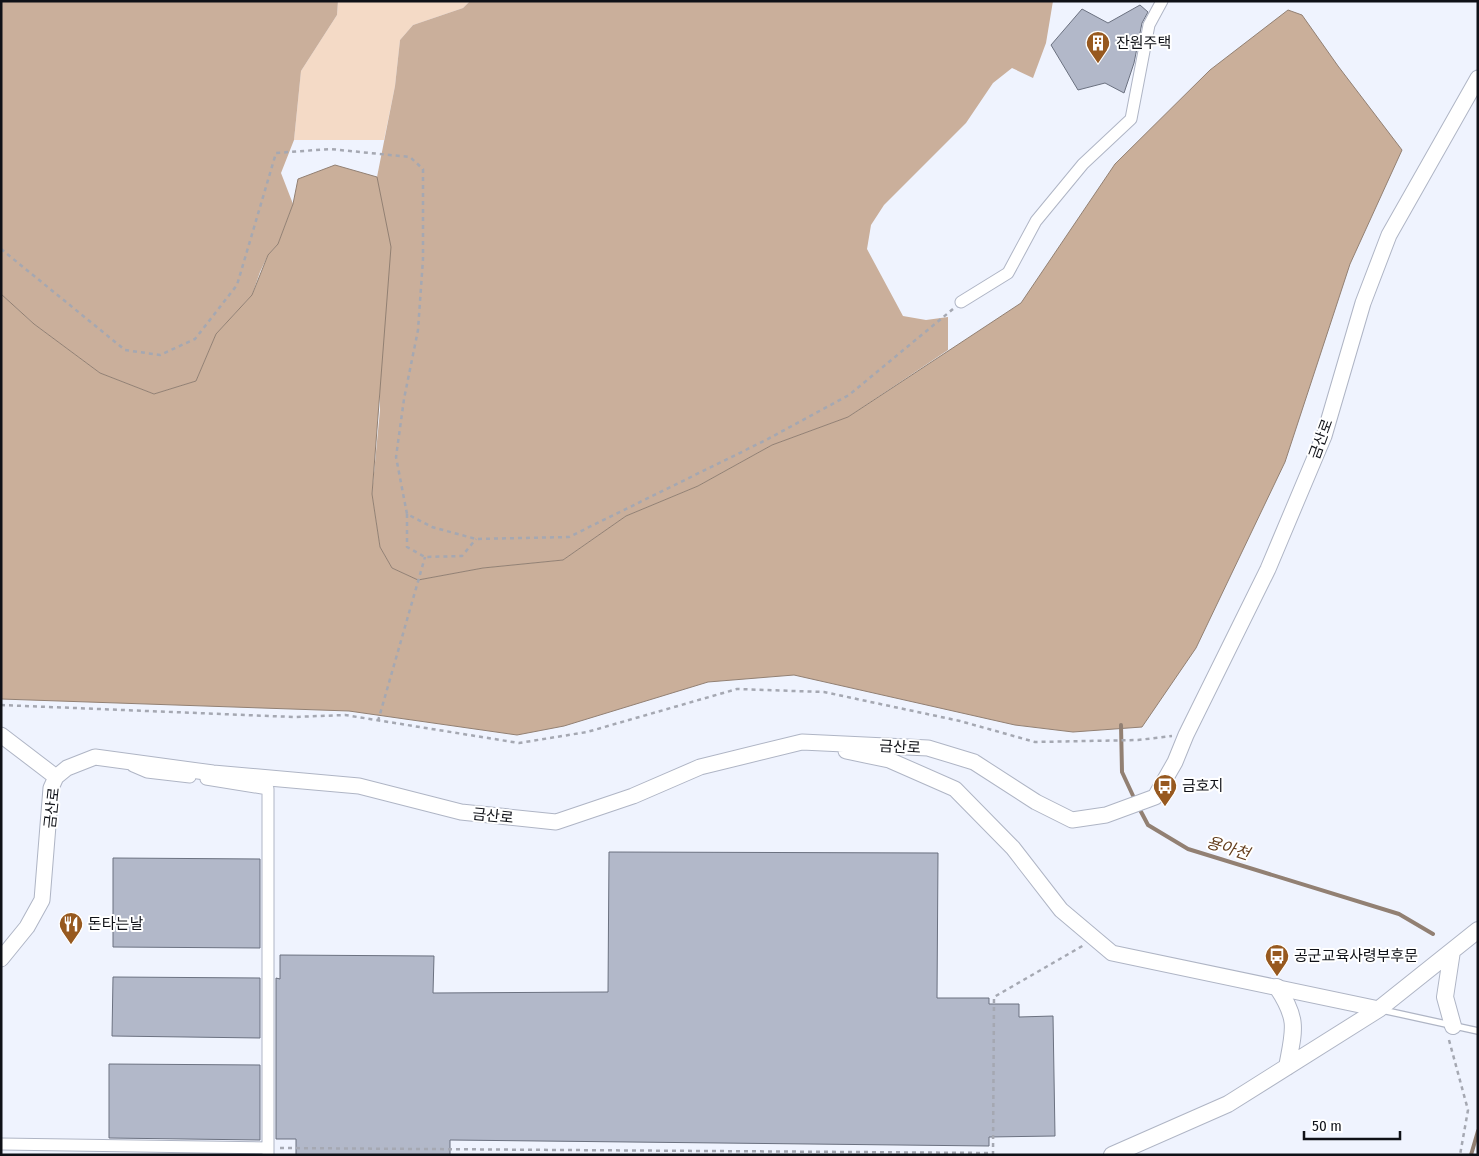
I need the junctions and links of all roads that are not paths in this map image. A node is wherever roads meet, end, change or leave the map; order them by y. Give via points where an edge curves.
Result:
1 (1162, 1) edge
2 (1478, 78) edge
3 (961, 302) road end
4 (1, 735) edge
5 (802, 742) junction
6 (122, 761) junction
7 (56, 777) junction
8 (1478, 930) edge
9 (1452, 951) junction
10 (1, 959) edge
11 (1278, 987) junction
12 (1379, 1009) junction
13 (1452, 1026) junction
14 (1478, 1031) edge
15 (1287, 1067) junction
16 (1, 1144) edge
17 (98, 1150) edge
18 (268, 1152) edge
19 (1112, 1155) edge

1 - 3 street via 1148,24 1131,119 1083,164 1036,220 1008,273
2 - 5 street, 금산로 via 1389,235 1363,303 1324,436 1268,569 1155,797 1106,815 1072,820 1036,802 974,762 928,748
4 - 7 street
5 - 6 street, 금산로 via 700,767 633,796 556,822 461,812 359,786
5 - 11 street via 889,760 955,789 1013,848 1061,910 1112,953
6 - 7 street, 금산로 via 95,757 68,768
6 - 18 street via 147,772 268,789
7 - 10 street, 금산로 via 51,788 42,900 27,928
8 - 9 main road
9 - 12 main road
9 - 13 main road via 1445,997
11 - 12 street
11 - 15 main road via 1294,1016
12 - 13 lane
12 - 15 main road
13 - 14 lane
15 - 19 main road via 1228,1104
16 - 17 street
17 - 18 street

